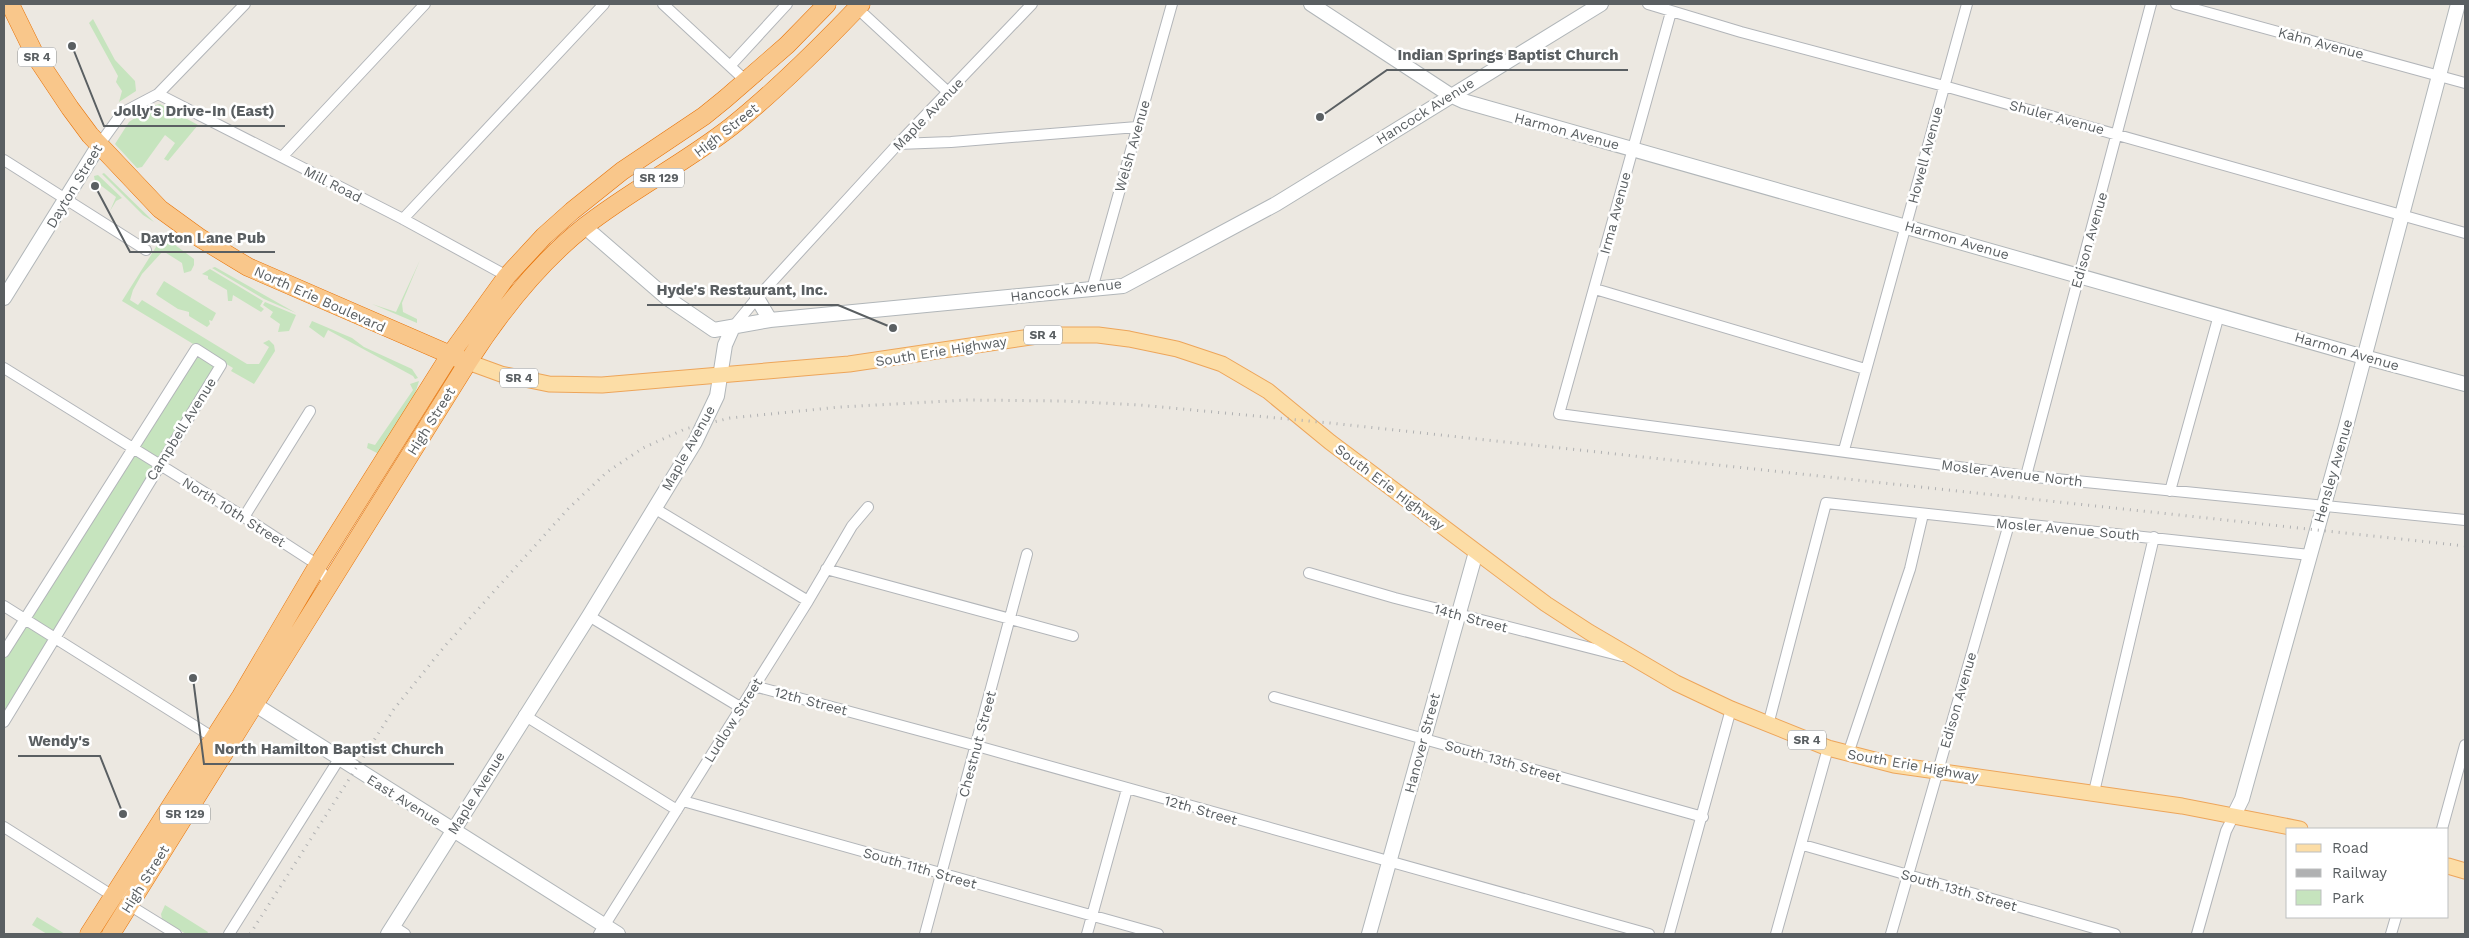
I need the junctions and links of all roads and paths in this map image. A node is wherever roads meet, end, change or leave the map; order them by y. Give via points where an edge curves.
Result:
1 (10, 4) edge
2 (245, 4) edge
3 (425, 4) edge
4 (604, 4) edge
5 (663, 4) edge
6 (787, 4) edge
7 (827, 4) edge
8 (1032, 4) edge
9 (1172, 4) edge
10 (1311, 4) edge
11 (1601, 4) edge
12 (1648, 4) edge
13 (1967, 4) edge
14 (2151, 4) edge
15 (2176, 4) edge
16 (2458, 4) edge
17 (859, 6) edge
18 (1671, 12) junction
19 (730, 66) junction
20 (2440, 76) junction
21 (746, 81) junction
22 (2465, 83) edge
23 (1944, 86) junction
24 (949, 93) junction
25 (158, 94) junction
26 (1450, 96) junction
27 (1137, 127) junction
28 (2117, 134) junction
29 (898, 144) junction
30 (99, 145) junction
31 (1633, 149) junction
32 (282, 157) junction
33 (4, 160) edge
34 (66, 199) junction
35 (2402, 215) junction
36 (403, 219) junction
37 (1906, 226) junction
38 (585, 227) junction
39 (2465, 233) edge
40 (146, 250) dead end
41 (2078, 275) junction
42 (506, 276) junction
43 (1092, 289) junction
44 (1595, 289) junction
45 (4, 298) edge
46 (757, 298) junction
47 (2220, 315) junction
48 (770, 320) junction
49 (733, 327) junction
50 (450, 355) junction
51 (2364, 357) junction
52 (468, 362) junction
53 (4, 368) edge
54 (1865, 369) junction
55 (720, 376) junction
56 (2465, 384) edge
57 (310, 411) dead end
58 (1559, 414) joint
59 (133, 450) junction
60 (1844, 450) junction
61 (159, 465) junction
62 (2026, 476) junction
63 (2170, 492) junction
64 (2323, 506) junction
65 (868, 507) dead end
66 (654, 508) junction
67 (1923, 514) junction
68 (244, 517) junction
69 (2465, 520) edge
70 (2009, 524) junction
71 (2154, 537) junction
72 (1476, 552) junction
73 (1027, 554) dead end
74 (2310, 556) junction
75 (318, 565) junction
76 (826, 569) junction
77 (1309, 573) dead end
78 (329, 585) junction
79 (808, 601) junction
80 (4, 606) edge
81 (1457, 614) junction
82 (589, 616) junction
83 (24, 619) junction
84 (1011, 619) junction
85 (1073, 636) dead end
86 (56, 638) junction
87 (4, 652) edge
88 (1634, 659) junction
89 (754, 686) junction
90 (1274, 697) dead end
91 (247, 701) junction
92 (740, 707) junction
93 (1731, 709) junction
94 (524, 715) junction
95 (4, 722) edge
96 (1768, 725) junction
97 (214, 738) junction
98 (1423, 739) junction
99 (2465, 745) edge
100 (977, 746) junction
101 (1828, 748) junction
102 (1848, 754) junction
103 (339, 758) junction
104 (1936, 772) junction
105 (1127, 789) junction
106 (2094, 792) junction
107 (680, 806) junction
108 (2234, 814) junction
109 (1703, 817) junction
110 (4, 827) edge
111 (2296, 828) edge
112 (2442, 828) edge
113 (453, 831) junction
114 (1803, 845) junction
115 (1391, 862) junction
116 (2449, 866) edge
117 (2465, 871) edge
118 (942, 874) junction
119 (1907, 875) junction
120 (123, 880) junction
121 (114, 896) junction
122 (129, 905) junction
123 (1092, 916) junction
124 (2396, 918) edge
125 (114, 929) edge
126 (390, 930) edge
127 (602, 930) edge
128 (89, 934) edge
129 (176, 934) edge
130 (229, 934) edge
131 (405, 934) edge
132 (618, 934) edge
133 (926, 934) edge
134 (1087, 934) edge
135 (1158, 934) edge
136 (1369, 934) edge
137 (1649, 934) edge
138 (1669, 934) edge
139 (1776, 934) edge
140 (1891, 934) edge
141 (2115, 934) edge
142 (2197, 934) edge
143 (2391, 934) edge

1 - 30 highway, North Erie Boulevard / SR 4 via 53,84
2 - 25 street, Dayton Street
3 - 32 street
4 - 36 street
5 - 19 street
6 - 19 street
7 - 21 highway, High Street / SR 129 via 787,46
8 - 24 street, Maple Avenue
9 - 27 street, Welsh Avenue
10 - 26 street, Harmon Avenue
11 - 26 street, Hancock Avenue
12 - 18 street, Shuler Avenue
13 - 23 street, Howell Avenue
14 - 28 street, Edison Avenue
15 - 20 street, Kahn Avenue
16 - 20 street, Hensley Avenue
17 - 24 street
17 - 38 highway, High Street / SR 129 via 803,64 731,127
18 - 23 street, Shuler Avenue
18 - 31 street, Irma Avenue
19 - 21 street
20 - 22 street, Kahn Avenue
20 - 35 street, Hensley Avenue
21 - 42 highway, High Street / SR 129 via 704,116 596,190 544,236
23 - 28 street, Shuler Avenue
23 - 37 street, Howell Avenue
24 - 29 street, Maple Avenue
25 - 30 street, Dayton Street via 122,113
25 - 32 street, Mill Road
26 - 31 street, Harmon Avenue
26 - 43 street, Hancock Avenue via 1276,204 1123,286
27 - 29 street
27 - 43 street, Welsh Avenue
28 - 35 street, Shuler Avenue
28 - 41 street, Edison Avenue
29 - 46 street, Maple Avenue
30 - 34 street, Dayton Street
30 - 50 highway, North Erie Boulevard / SR 4 via 160,209 226,254 275,280
31 - 37 street, Harmon Avenue
31 - 44 street, Irma Avenue
32 - 36 street, Mill Road
33 - 34 street
34 - 40 street
34 - 45 street, Dayton Street
35 - 39 street, Shuler Avenue
35 - 51 street, Hensley Avenue
36 - 42 street, Mill Road
37 - 41 street, Harmon Avenue
37 - 54 street, Howell Avenue
38 - 49 street, Hancock Avenue via 705,327 714,330
38 - 52 highway, High Street / SR 129 via 555,252 524,285
41 - 47 street, Harmon Avenue
41 - 62 street, Edison Avenue
42 - 50 highway, High Street / SR 129
43 - 48 street, Hancock Avenue
44 - 54 street
44 - 58 street, Irma Avenue
46 - 48 street
46 - 49 street, Maple Avenue
47 - 51 street, Harmon Avenue
47 - 63 street
48 - 49 street, Hancock Avenue
49 - 55 street, Maple Avenue via 725,345
50 - 52 highway, South Erie Highway / SR 4
50 - 75 highway, High Street / SR 129
51 - 56 street, Harmon Avenue
51 - 64 street, Hensley Avenue
52 - 55 main road, South Erie Highway / SR 4 via 517,378 571,386
52 - 78 highway, High Street / SR 129
53 - 59 street, North 10th Street
54 - 60 street, Howell Avenue
55 - 66 street, Maple Avenue via 717,396 705,423
55 - 72 main road, South Erie Highway / SR 4 via 905,358 1044,335 1098,335 1150,342 1222,364 1268,391
57 - 68 street
58 - 60 street, Mosler Avenue North
59 - 61 street, North 10th Street
59 - 61 street, Campbell Avenue via 196,350 221,365
59 - 83 street, Campbell Avenue
60 - 62 street, Mosler Avenue North
61 - 68 street, North 10th Street
61 - 86 street, Campbell Avenue
62 - 63 street, Mosler Avenue North
63 - 64 street, Mosler Avenue North
64 - 69 street, Mosler Avenue North
64 - 74 street, Hensley Avenue
65 - 76 street, Ludlow Street via 852,526
66 - 79 street
66 - 82 street, Maple Avenue
67 - 70 street, Mosler Avenue South
67 - 96 street, Mosler Avenue South via 1826,503
67 - 102 street via 1910,569
68 - 75 street, North 10th Street
70 - 71 street, Mosler Avenue South
70 - 104 street, Edison Avenue
71 - 74 street, Mosler Avenue South
71 - 106 street
72 - 81 street, Hanover Street
72 - 88 main road, South Erie Highway / SR 4 via 1546,604
73 - 84 street, Chestnut Street
74 - 108 street, Hensley Avenue via 2242,799
75 - 78 street, North 10th Street
75 - 91 highway, High Street / SR 129
76 - 79 street, Ludlow Street
76 - 84 street
77 - 81 street, 14th Street
78 - 91 highway, High Street / SR 129
79 - 89 street, Ludlow Street
80 - 83 street
81 - 88 street, 14th Street
81 - 98 street, Hanover Street
82 - 92 street
82 - 94 street, Maple Avenue
83 - 86 street
83 - 87 street, Campbell Avenue
84 - 85 street
84 - 100 street, Chestnut Street
86 - 95 street, Campbell Avenue
86 - 97 street
88 - 93 main road, South Erie Highway / SR 4
89 - 92 street, Ludlow Street
89 - 100 street, 12th Street
90 - 98 street, South 13th Street
91 - 97 highway, High Street / SR 129
91 - 103 street, East Avenue
91 - 122 highway, High Street / SR 129
92 - 107 street, Ludlow Street
93 - 96 main road, South Erie Highway / SR 4
93 - 109 street
94 - 107 street, South 11th Street
94 - 113 street, Maple Avenue
96 - 101 main road, South Erie Highway / SR 4
97 - 120 highway, High Street / SR 129
98 - 109 street, South 13th Street
98 - 115 street, Hanover Street
99 - 112 street
100 - 105 street, 12th Street
100 - 118 street, Chestnut Street
101 - 102 main road, South Erie Highway / SR 4
101 - 114 street
102 - 104 main road, South Erie Highway / SR 4
103 - 113 street, East Avenue
103 - 130 street
104 - 106 main road, South Erie Highway / SR 4
104 - 119 street, Edison Avenue
105 - 115 street, 12th Street
105 - 123 street
106 - 108 main road, South Erie Highway / SR 4
107 - 118 street, South 11th Street
107 - 127 street, Ludlow Street
108 - 111 main road, South Erie Highway / SR 4
108 - 142 street, Hensley Avenue via 2226,831
109 - 138 street
110 - 121 street
113 - 126 street, Maple Avenue
113 - 127 street, East Avenue
114 - 119 street, South 13th Street
114 - 139 street
115 - 136 street, Hanover Street
115 - 137 street, 12th Street
116 - 117 main road
118 - 123 street, South 11th Street
118 - 133 street, Chestnut Street
119 - 140 street, Edison Avenue
119 - 141 street, South 13th Street
120 - 121 highway, High Street / SR 129
120 - 122 street
121 - 125 street
121 - 128 highway, High Street / SR 129
122 - 125 highway, High Street / SR 129
122 - 129 street
123 - 134 street
123 - 135 street, South 11th Street
124 - 143 street
126 - 131 street
127 - 132 street, East Avenue

